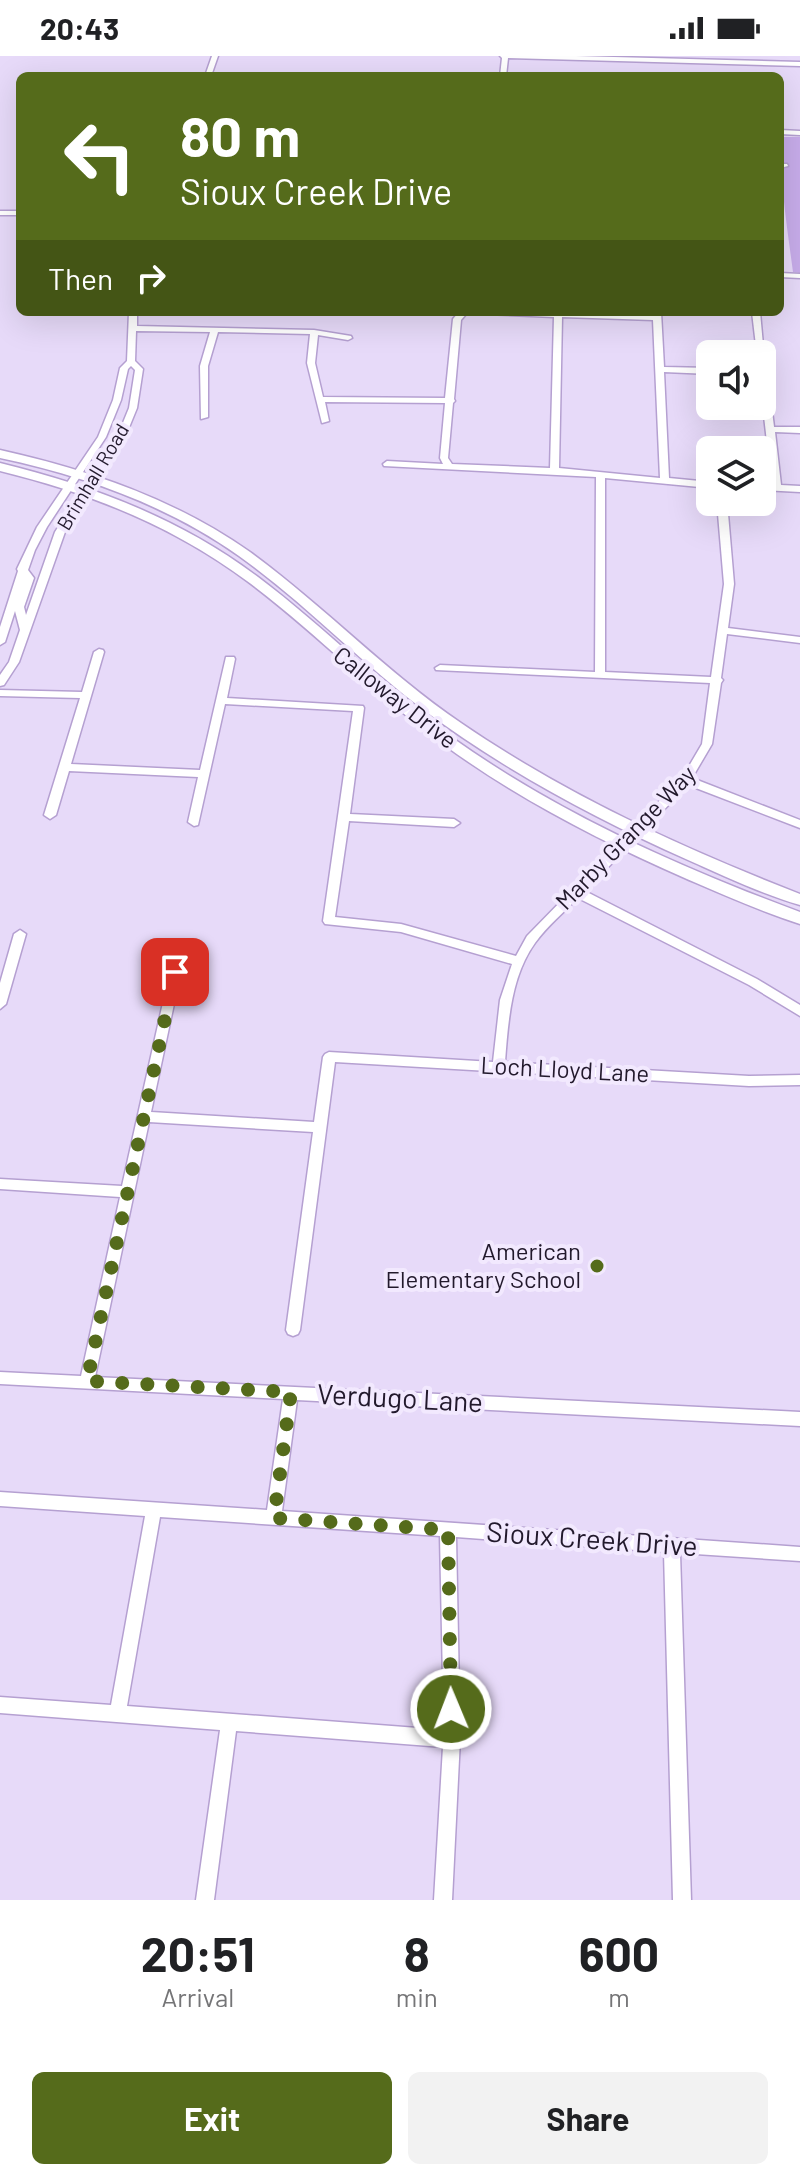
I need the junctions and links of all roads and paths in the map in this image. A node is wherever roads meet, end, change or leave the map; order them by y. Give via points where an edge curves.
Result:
1 (504, 56) edge
2 (725, 59) edge
3 (800, 64) edge
4 (2, 213) edge
5 (0, 222) edge
6 (133, 316) edge
7 (460, 316) edge
8 (558, 316) edge
9 (657, 316) edge
10 (756, 316) edge
11 (133, 328) junction
12 (215, 329) junction
13 (314, 332) junction
14 (348, 338) dead end
15 (759, 340) edge
16 (131, 362) junction
17 (660, 369) junction
18 (696, 370) edge
19 (319, 399) junction
20 (451, 401) junction
21 (204, 417) dead end
22 (769, 420) edge
23 (325, 421) dead end
24 (770, 429) junction
25 (800, 430) edge
26 (0, 454) edge
27 (387, 464) dead end
28 (0, 467) edge
29 (449, 467) junction
30 (554, 470) junction
31 (601, 474) junction
32 (74, 479) junction
33 (665, 481) junction
34 (696, 484) edge
35 (90, 485) junction
36 (777, 488) joint
37 (800, 489) edge
38 (723, 516) edge
39 (204, 546) junction
40 (22, 569) junction
41 (280, 582) junction
42 (262, 587) junction
43 (319, 616) junction
44 (24, 631) junction
45 (724, 631) junction
46 (800, 640) edge
47 (0, 642) edge
48 (99, 652) dead end
49 (230, 659) dead end
50 (440, 668) dead end
51 (600, 675) junction
52 (718, 680) junction
53 (0, 683) edge
54 (0, 693) edge
55 (86, 695) junction
56 (221, 701) junction
57 (64, 767) junction
58 (205, 774) junction
59 (686, 780) junction
60 (50, 815) dead end
61 (343, 817) junction
62 (194, 822) dead end
63 (454, 823) dead end
64 (800, 824) edge
65 (638, 829) junction
66 (621, 844) junction
67 (575, 891) junction
68 (800, 900) edge
69 (800, 918) edge
70 (20, 934) dead end
71 (181, 943) dead end
72 (517, 961) junction
73 (0, 1004) edge
74 (800, 1011) edge
75 (499, 1066) junction
76 (800, 1080) edge
77 (144, 1117) junction
78 (320, 1127) junction
79 (0, 1184) edge
80 (128, 1192) junction
81 (293, 1330) dead end
82 (0, 1378) edge
83 (87, 1381) junction
84 (291, 1392) junction
85 (800, 1419) edge
86 (0, 1499) edge
87 (154, 1509) junction
88 (274, 1518) junction
89 (448, 1530) junction
90 (672, 1545) junction
91 (800, 1554) edge
92 (0, 1705) edge
93 (118, 1714) junction
94 (229, 1723) junction
95 (452, 1739) junction
96 (205, 1900) edge
97 (443, 1900) edge
98 (682, 1900) edge

1 - 2 street
2 - 3 street
4 - 5 street
6 - 11 street, Brimhall Road
7 - 20 street
8 - 30 street
9 - 17 street
10 - 15 street
11 - 12 street
11 - 16 street, Brimhall Road
12 - 13 street
12 - 21 street via 204,366
13 - 14 street
13 - 19 street via 311,363
16 - 32 street, Brimhall Road via 124,368 110,420
16 - 35 street, Brimhall Road via 139,369 133,408
17 - 18 street
17 - 33 street
19 - 20 street
19 - 23 street
20 - 29 street via 444,458
22 - 24 street
24 - 25 street
24 - 36 street
26 - 32 main road, Calloway Drive
27 - 29 street
28 - 32 main road, Calloway Drive
29 - 30 street
30 - 31 street
31 - 33 street
31 - 51 street
32 - 35 main road, Calloway Drive
32 - 40 street, Brimhall Road
33 - 34 street
35 - 39 main road, Calloway Drive
35 - 41 main road, Calloway Drive via 146,499 200,525
35 - 44 street, Brimhall Road via 60,532
36 - 37 street
38 - 45 street, Marby Grange Way via 729,584
39 - 41 main road via 221,548 263,577
39 - 42 main road, Calloway Drive
40 - 44 street via 29,578 19,607
40 - 47 street, Brimhall Road
41 - 43 main road, Calloway Drive
42 - 43 main road via 304,613
42 - 66 main road, Calloway Drive via 443,737 533,796
43 - 65 main road, Calloway Drive via 456,726 537,777
44 - 53 street, Brimhall Road
45 - 46 street
45 - 52 street, Marby Grange Way
48 - 55 street
49 - 56 street
50 - 51 street
51 - 52 street
52 - 59 street, Marby Grange Way via 707,744
54 - 55 street
55 - 57 street
56 - 58 street
56 - 61 street via 359,708
57 - 58 street
57 - 60 street
58 - 62 street
59 - 64 street
59 - 65 street, Marby Grange Way
61 - 63 street
61 - 72 street via 329,921 401,928
65 - 66 street, Marby Grange Way
65 - 68 main road, Calloway Drive
66 - 67 street, Marby Grange Way
66 - 69 main road, Calloway Drive
67 - 72 street, Marby Grange Way
67 - 74 street
70 - 73 street
71 - 77 street
72 - 75 street, Marby Grange Way via 504,999
75 - 76 street, Loch Lloyd Lane
75 - 78 street, Loch Lloyd Lane via 329,1057
77 - 78 street
77 - 80 street
78 - 81 street
79 - 80 street
80 - 83 street
82 - 83 street, Verdugo Lane
83 - 84 street, Verdugo Lane
84 - 85 street, Verdugo Lane
84 - 88 street
86 - 87 street, Sioux Creek Drive
87 - 88 street, Sioux Creek Drive
87 - 93 street
88 - 89 street, Sioux Creek Drive
89 - 90 street, Sioux Creek Drive
89 - 95 street
90 - 91 street, Sioux Creek Drive
90 - 98 street
92 - 93 street
93 - 94 street
94 - 95 street
94 - 96 street
95 - 97 street

